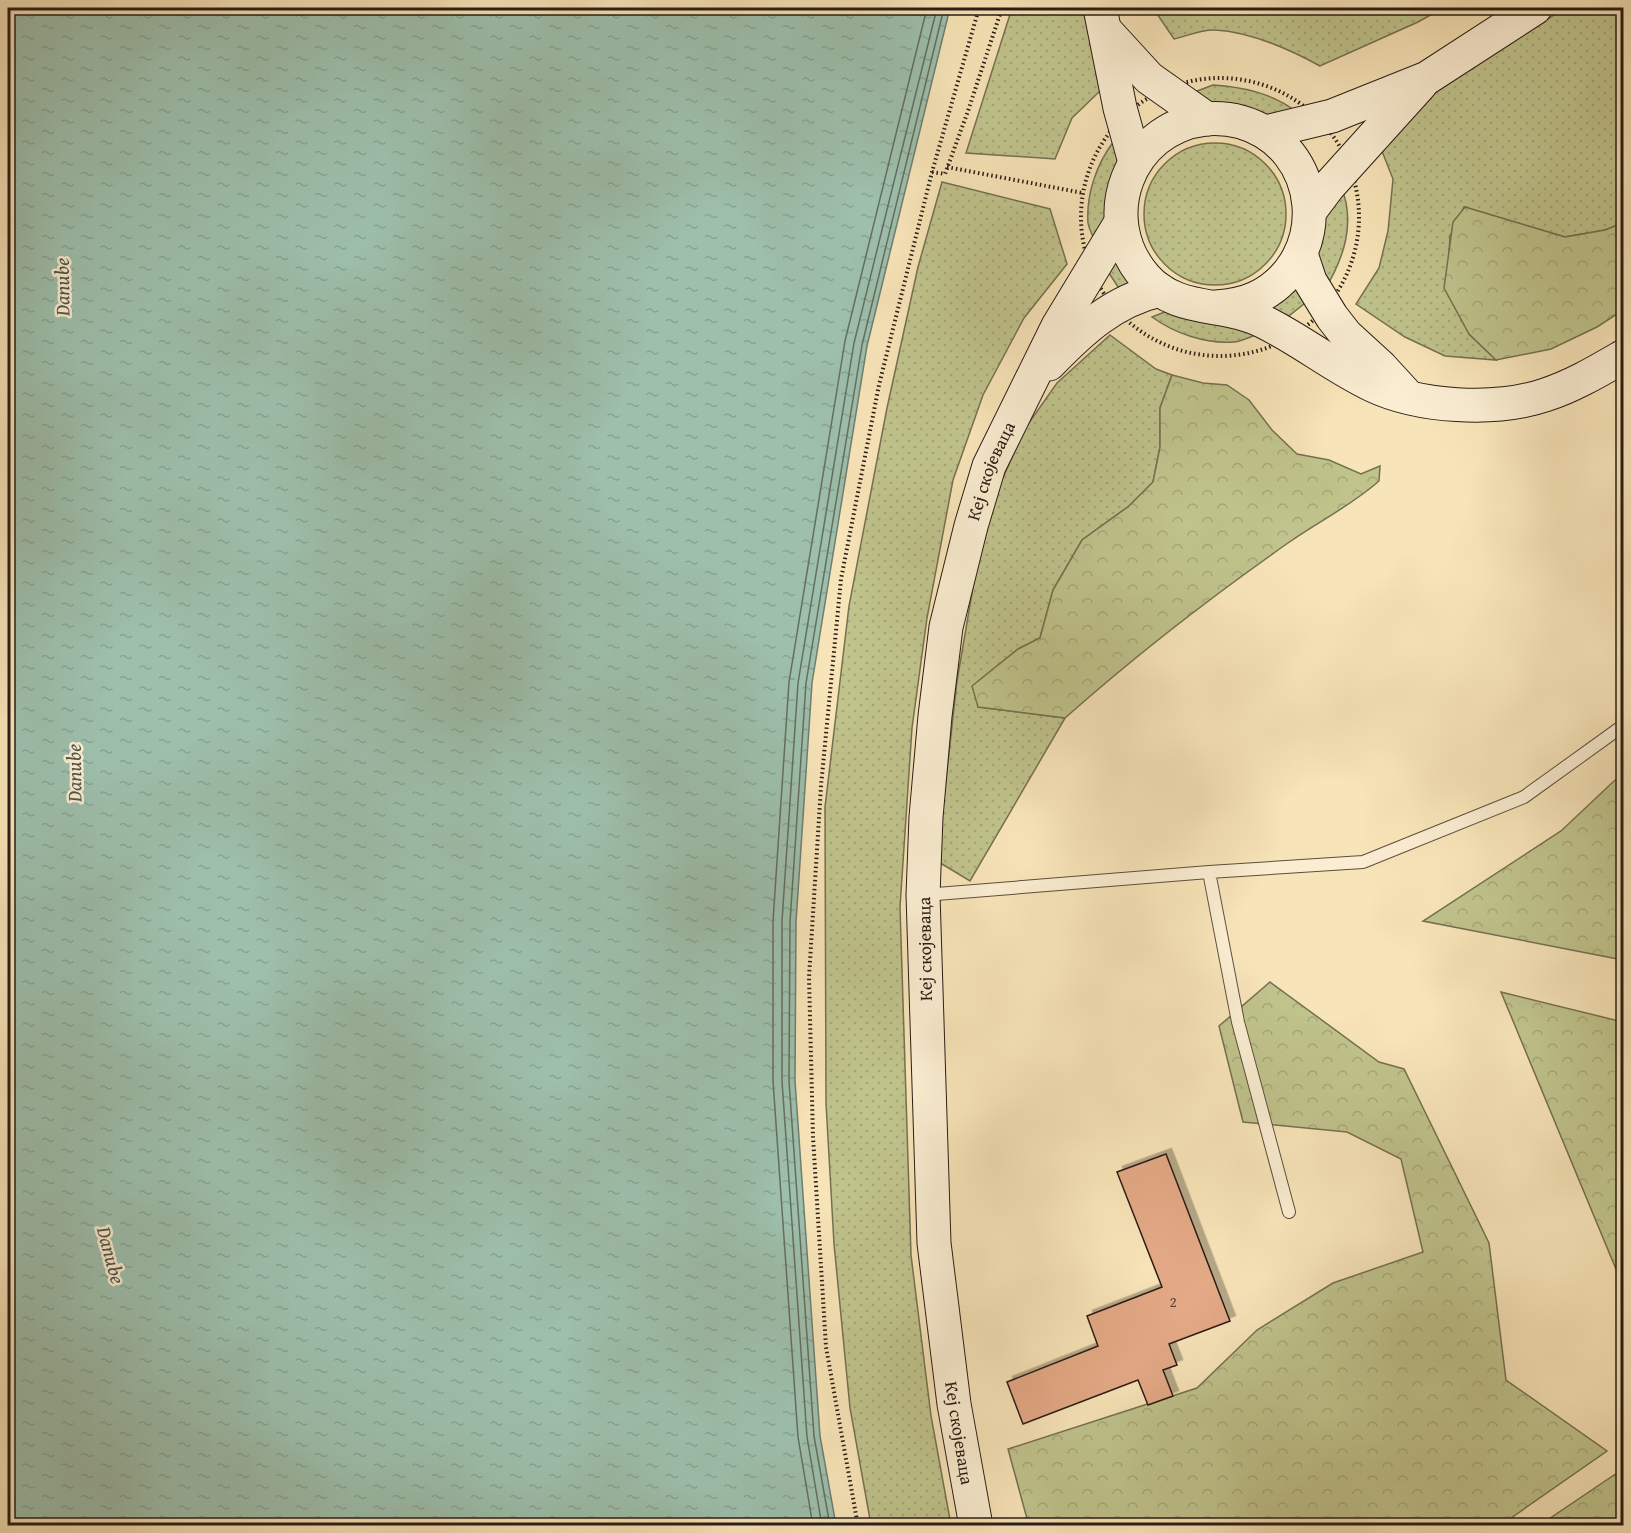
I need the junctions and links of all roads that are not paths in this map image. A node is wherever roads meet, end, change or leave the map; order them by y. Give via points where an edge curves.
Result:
1 (1535, 8) edge
2 (1102, 18) edge
3 (1427, 78) junction
4 (1207, 119) junction
5 (1266, 132) junction
6 (1135, 162) junction
7 (1310, 211) junction
8 (1121, 222) junction
9 (1301, 254) junction
10 (1160, 291) junction
11 (1216, 307) junction
12 (1623, 356) edge
13 (1028, 385) junction
14 (1410, 398) junction
15 (1623, 725) edge
16 (1209, 872) junction
17 (923, 895) junction
18 (1289, 1212) dead end
19 (976, 1526) edge

1 - 3 main road
2 - 4 main road via 1149,78
2 - 6 main road
3 - 5 main road via 1320,119
3 - 7 main road
4 - 5 main road via 1229,119
4 - 6 main road via 1166,132
5 - 7 main road via 1299,168
6 - 8 main road via 1121,201
7 - 9 main road
8 - 10 main road via 1133,260
8 - 13 main road, Кеј скојеваца via 1058,326
9 - 11 main road via 1275,286 1257,298
9 - 14 main road via 1326,309
10 - 11 main road via 1196,306
10 - 13 main road, Кеј скојеваца via 1114,308 1082,332
11 - 14 main road via 1263,321 1365,381
12 - 14 main road via 1585,379 1543,396 1518,401 1442,404
13 - 17 main road, Кеј скојеваца via 989,466 946,627 927,806
15 - 16 lane via 1524,797 1363,862
16 - 17 lane
16 - 18 lane via 1238,1022
17 - 19 main road, Кеј скојеваца via 934,1243 954,1404

